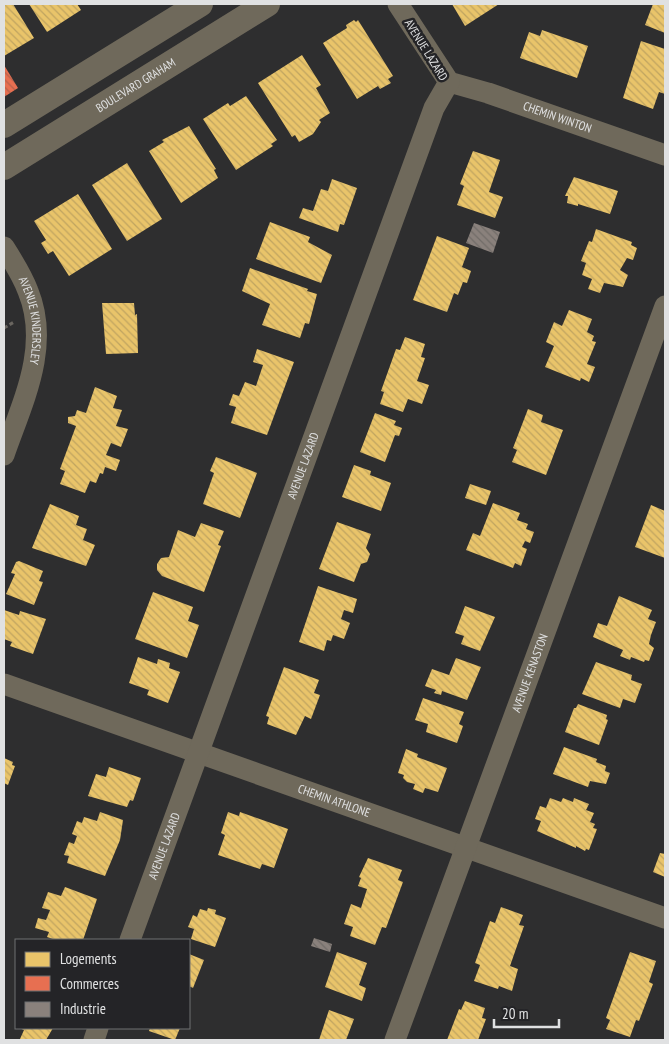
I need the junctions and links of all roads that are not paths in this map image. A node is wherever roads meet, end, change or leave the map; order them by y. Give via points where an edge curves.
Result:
1 (200, 4) edge
2 (267, 4) edge
3 (398, 4) edge
4 (449, 82) junction
5 (4, 125) edge
6 (665, 155) edge
7 (4, 167) edge
8 (4, 247) edge
9 (665, 306) edge
10 (4, 455) edge
11 (4, 684) edge
12 (197, 751) junction
13 (466, 849) junction
14 (665, 918) edge
15 (130, 939) edge
16 (395, 1040) edge

1 - 5 street
2 - 7 street, BOULEVARD GRAHAM
3 - 4 street, AVENUE LAZARD
4 - 6 street, CHEMIN WINTON
4 - 12 street, AVENUE LAZARD via 434,108
8 - 10 street, AVENUE KINDERSLEY via 28,290 35,315 37,342 33,375
9 - 13 street, AVENUE KENASTON
11 - 12 street, CHEMIN ATHLONE
12 - 13 street, CHEMIN ATHLONE
12 - 15 street, AVENUE LAZARD
13 - 14 street, CHEMIN ATHLONE
13 - 16 street, AVENUE KENASTON

